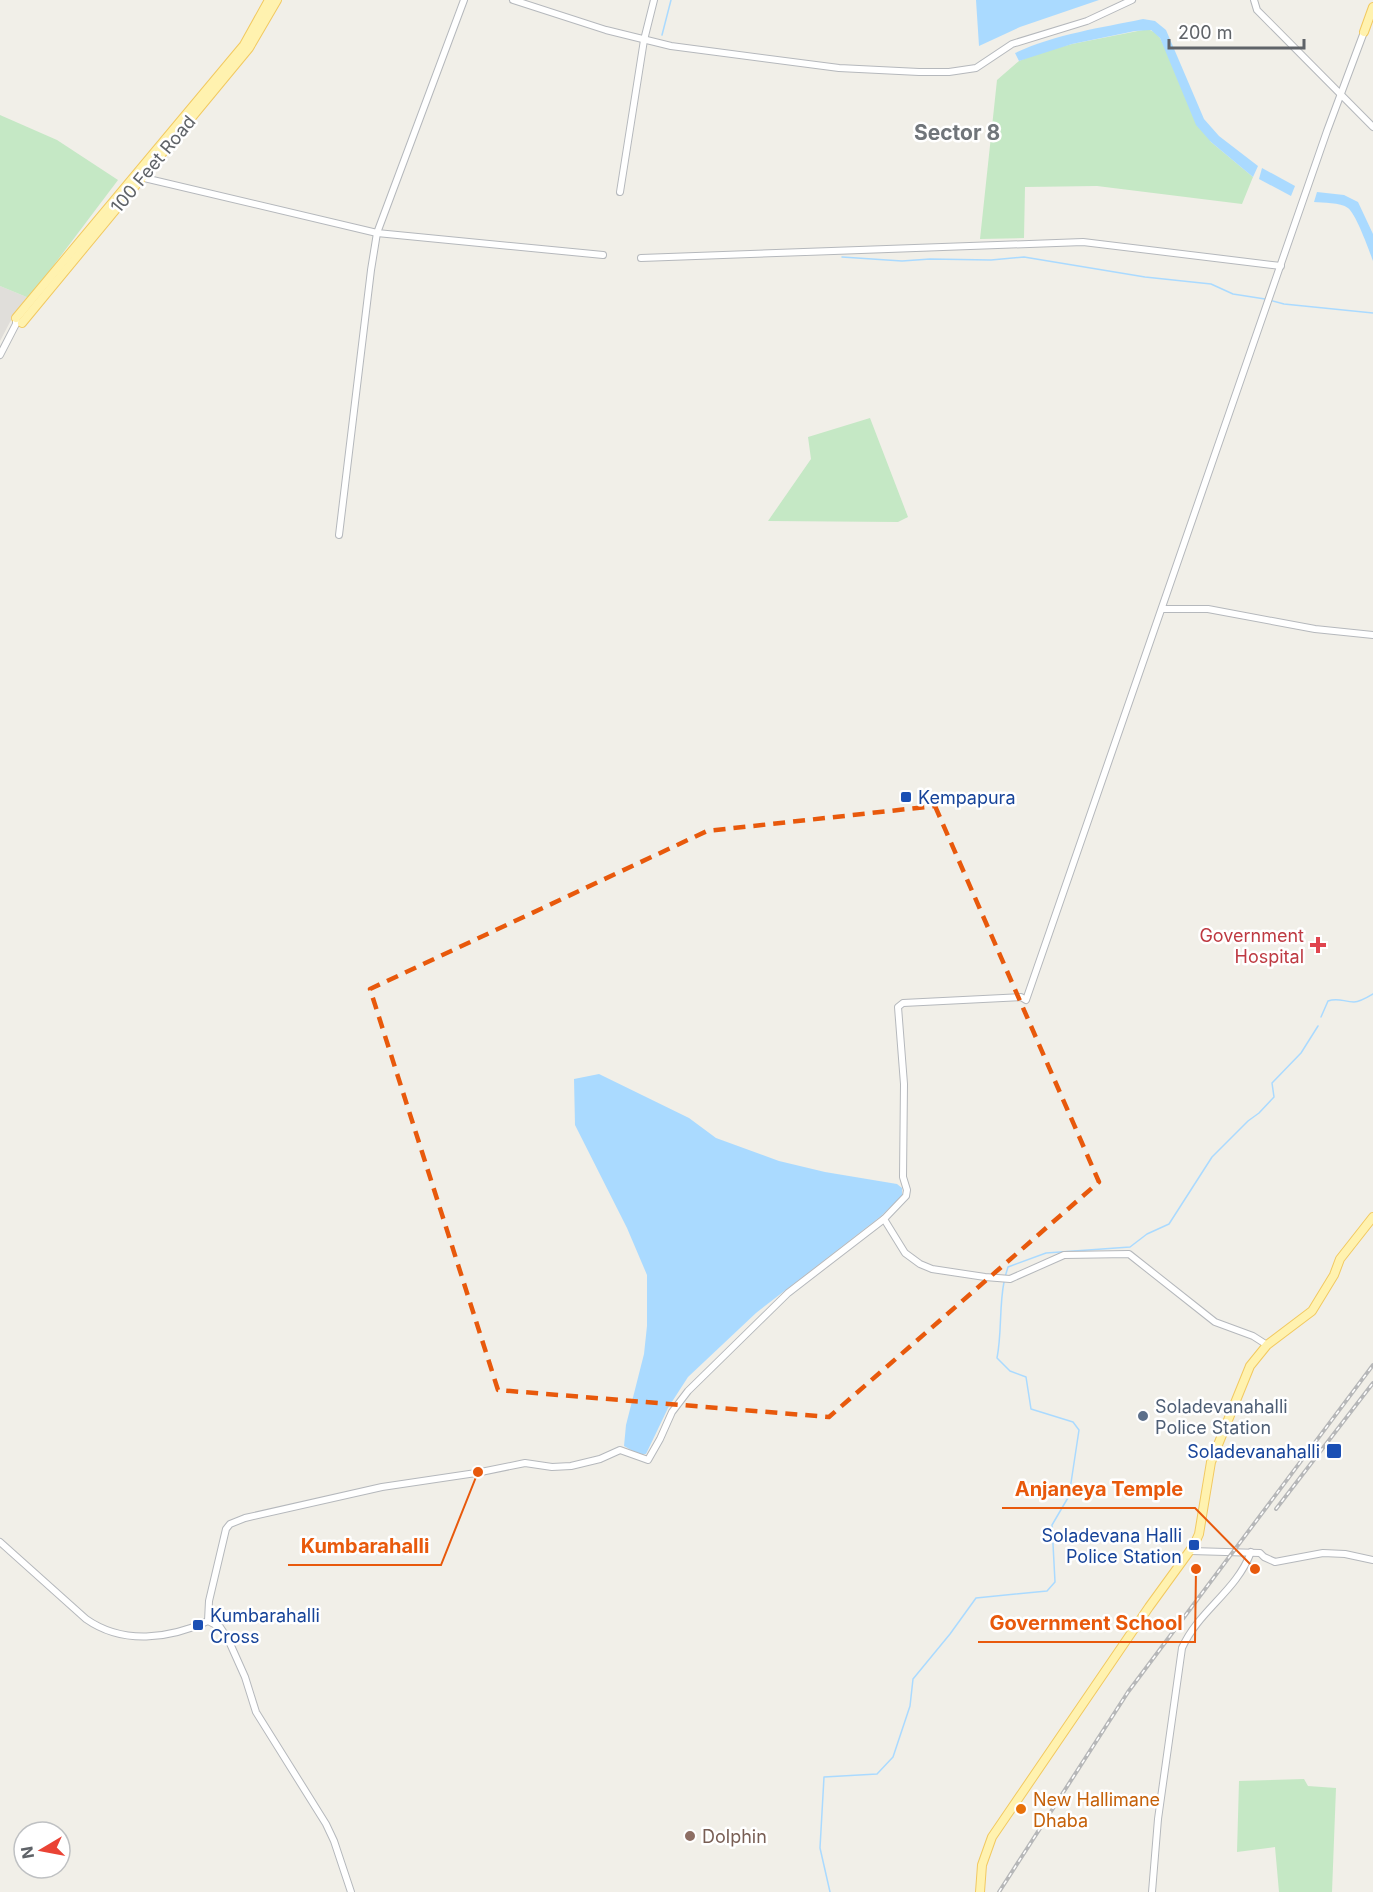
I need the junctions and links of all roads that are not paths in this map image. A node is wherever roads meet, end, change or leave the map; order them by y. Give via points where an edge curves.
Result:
1 (269, 0) edge
2 (277, 0) edge
3 (464, 0) edge
4 (513, 0) edge
5 (654, 0) edge
6 (1132, 0) edge
7 (1254, 0) edge
8 (1373, 7) edge
9 (1365, 32) joint
10 (644, 40) junction
11 (1341, 97) junction
12 (1373, 127) edge
13 (138, 176) junction
14 (620, 192) dead end
15 (377, 232) junction
16 (603, 255) dead end
17 (640, 258) dead end
18 (1281, 266) junction
19 (18, 322) joint
20 (0, 355) edge
21 (339, 535) dead end
22 (1162, 609) junction
23 (1373, 635) edge
24 (1373, 1217) edge
25 (884, 1219) junction
26 (1267, 1345) junction
27 (0, 1542) edge
28 (1191, 1551) junction
29 (1251, 1552) junction
30 (1373, 1560) edge
31 (208, 1621) junction
32 (351, 1892) edge
33 (980, 1892) edge
34 (1152, 1892) edge

1 - 13 main road, 100 Feet Road via 244,45
2 - 13 main road, 100 Feet Road via 249,48
3 - 15 street
4 - 10 street
5 - 10 street
6 - 10 street via 1088,21 1012,44 976,68 957,71 839,68
7 - 11 street via 1257,10
8 - 9 main road
9 - 11 street
10 - 14 street
11 - 12 street
11 - 18 street
13 - 15 street
13 - 19 main road, 100 Feet Road
15 - 16 street
15 - 21 street
17 - 18 street via 1083,242
18 - 22 street
19 - 20 street
22 - 23 street via 1208,609 1315,629
22 - 25 street via 1026,1000 1021,997 903,1003 898,1007 904,1084 903,1178 907,1190
24 - 26 main road via 1340,1259 1312,1311
25 - 26 street via 905,1253 932,1269 1005,1279 1064,1255 1129,1254 1215,1322
25 - 31 street via 788,1293 688,1392 672,1412 648,1460 620,1450 571,1466 525,1463 381,1487 245,1518 226,1529
26 - 28 main road via 1250,1366 1211,1462 1199,1534
27 - 31 street via 87,1620 109,1631 151,1637
28 - 29 street
28 - 33 main road via 992,1837 982,1865
29 - 30 street via 1275,1562 1323,1553
29 - 34 street via 1239,1577 1196,1623 1182,1648
31 - 32 street via 220,1627 226,1637 256,1712 326,1824

